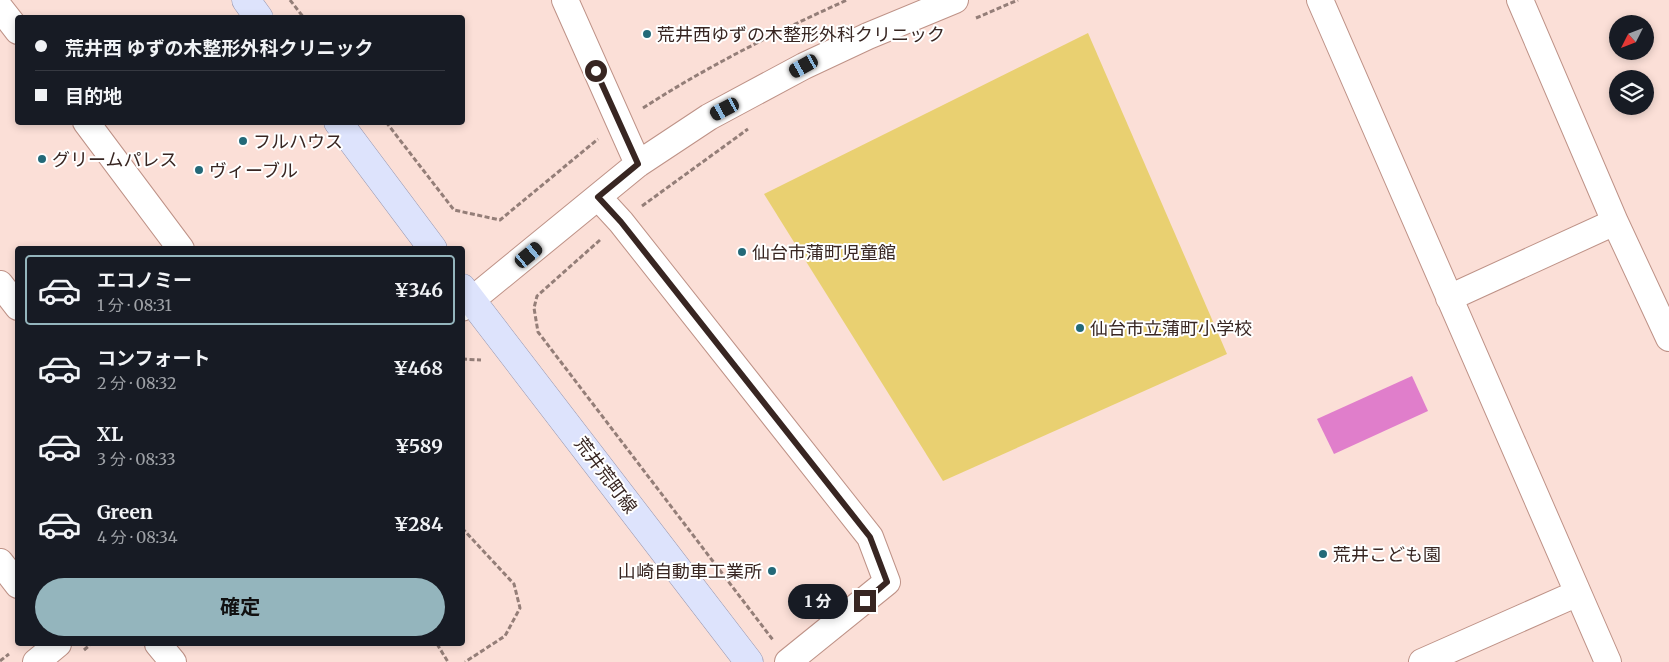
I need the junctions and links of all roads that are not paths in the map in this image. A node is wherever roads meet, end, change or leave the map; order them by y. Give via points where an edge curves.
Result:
1 (246, 0) edge
2 (565, 0) edge
3 (1320, 0) edge
4 (1520, 0) edge
5 (940, 3) edge
6 (0, 8) edge
7 (258, 15) edge
8 (15, 27) edge
9 (88, 125) edge
10 (340, 125) edge
11 (638, 164) junction
12 (598, 197) junction
13 (1615, 222) junction
14 (179, 246) edge
15 (431, 246) edge
16 (0, 284) edge
17 (1449, 298) junction
18 (466, 299) edge
19 (15, 303) edge
20 (1669, 338) edge
21 (0, 562) edge
22 (15, 581) edge
23 (1578, 593) junction
24 (56, 646) edge
25 (160, 646) edge
26 (1426, 661) edge
27 (36, 662) edge
28 (173, 662) edge
29 (749, 662) edge
30 (789, 662) edge
31 (1608, 662) edge

1 - 7 main road
2 - 11 street
3 - 17 street
4 - 13 street
5 - 11 street via 804,66 709,117
6 - 8 street
9 - 14 street
10 - 15 main road
11 - 12 street
12 - 18 street
12 - 30 street via 870,537 887,582
13 - 17 street
13 - 20 street
16 - 19 street
17 - 23 street
18 - 29 main road, 荒井荒町線
21 - 22 street
23 - 26 street
23 - 31 street
24 - 27 street
25 - 28 street

